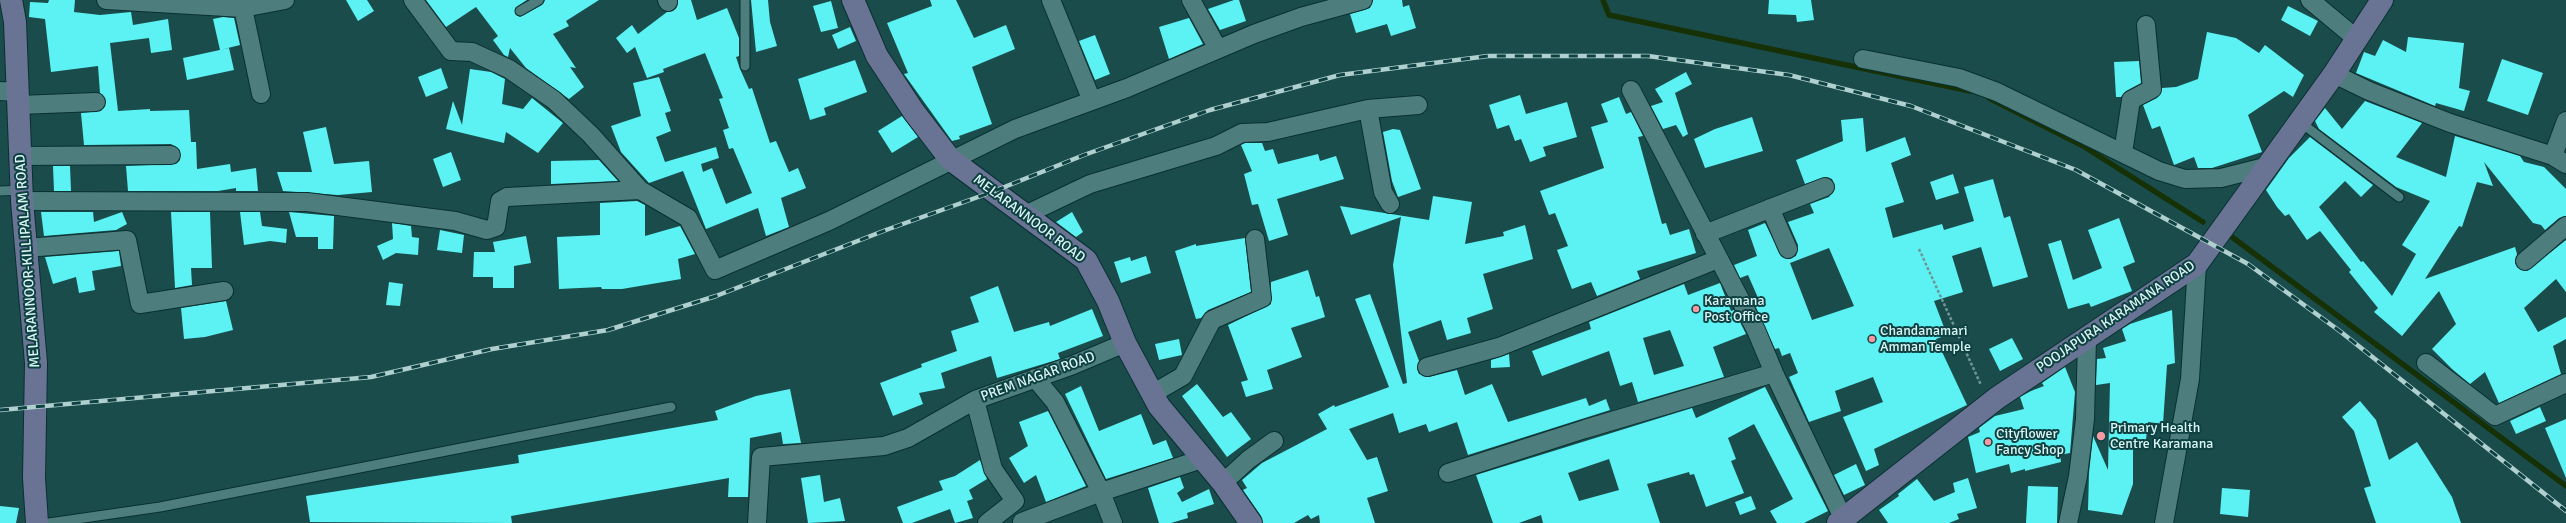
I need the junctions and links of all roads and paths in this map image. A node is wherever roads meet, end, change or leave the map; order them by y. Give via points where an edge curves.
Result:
1 (10, 0) edge
2 (106, 0) edge
3 (285, 0) edge
4 (413, 0) edge
5 (539, 0) edge
6 (745, 0) edge
7 (853, 0) edge
8 (1051, 0) edge
9 (1191, 0) edge
10 (1363, 0) edge
11 (2310, 0) edge
12 (2382, 0) edge
13 (1312, 7) edge
14 (243, 8) junction
15 (520, 11) dead end
16 (2146, 24) dead end
17 (2358, 40) junction
18 (1218, 49) junction
19 (1863, 60) dead end
20 (744, 66) dead end
21 (2334, 74) junction
22 (1631, 90) dead end
23 (261, 94) dead end
24 (12, 96) edge
25 (1092, 101) junction
26 (96, 102) dead end
27 (1418, 105) dead end
28 (1368, 109) junction
29 (2298, 121) junction
30 (2566, 121) edge
31 (2123, 153) junction
32 (171, 155) dead end
33 (20, 156) junction
34 (950, 159) junction
35 (2559, 160) edge
36 (2265, 167) junction
37 (1825, 187) dead end
38 (640, 190) junction
39 (0, 191) edge
40 (22, 196) junction
41 (2399, 197) dead end
42 (1390, 204) dead end
43 (1770, 208) junction
44 (1025, 215) junction
45 (2566, 226) edge
46 (1705, 234) junction
47 (1255, 239) dead end
48 (26, 248) junction
49 (1788, 249) dead end
50 (1919, 249) dead end
51 (1718, 259) junction
52 (2525, 261) dead end
53 (2197, 264) junction
54 (224, 291) dead end
55 (2086, 339) junction
56 (1125, 343) junction
57 (2426, 363) dead end
58 (1427, 367) dead end
59 (1774, 373) junction
60 (1035, 378) junction
61 (2566, 383) edge
62 (1152, 394) junction
63 (975, 400) junction
64 (1990, 403) junction
65 (671, 407) dead end
66 (1274, 440) dead end
67 (1202, 459) junction
68 (1448, 473) dead end
69 (1223, 483) junction
70 (1101, 492) junction
71 (1014, 501) junction
72 (1840, 520) edge
73 (37, 523) edge
74 (49, 523) edge
75 (757, 523) edge
76 (987, 523) edge
77 (1022, 523) edge
78 (1113, 523) edge
79 (1251, 523) edge
80 (2068, 523) edge
81 (2164, 523) edge

1 - 24 street, MELARANNOOR-KILLIPALAM ROAD via 15,22
2 - 14 street
3 - 14 street
4 - 38 street via 451,51 472,52 509,69 554,100 591,135
5 - 15 lane
6 - 20 lane
7 - 34 street, MELARANNOOR ROAD via 877,56 914,112
8 - 25 street
9 - 18 street
10 - 13 street
11 - 17 street
12 - 17 street, POOJAPURA KARAMANA ROAD
13 - 18 street
14 - 23 street
16 - 31 street via 2152,89 2131,100
17 - 21 street, POOJAPURA KARAMANA ROAD
18 - 25 street
19 - 31 street via 1959,78 1997,92
21 - 29 street, POOJAPURA KARAMANA ROAD
21 - 35 street via 2369,91 2450,123
22 - 46 street
24 - 26 street
24 - 33 street, MELARANNOOR-KILLIPALAM ROAD
25 - 34 street via 1015,129
27 - 28 street
28 - 42 street via 1383,192
28 - 44 street via 1268,132 1242,133 1216,146 1090,184
29 - 36 street, POOJAPURA KARAMANA ROAD
29 - 41 lane
30 - 35 street
31 - 36 street via 2159,171 2185,179 2221,178
32 - 33 street
33 - 40 street, MELARANNOOR-KILLIPALAM ROAD
34 - 38 street via 829,221 715,270 688,218
34 - 44 street, MELARANNOOR ROAD
36 - 53 street, POOJAPURA KARAMANA ROAD
37 - 43 street
38 - 40 street via 507,197 500,201 496,227 487,230 455,221 307,202
39 - 40 lane
40 - 48 street, MELARANNOOR-KILLIPALAM ROAD
43 - 46 street
43 - 49 street
44 - 56 street, MELARANNOOR ROAD via 1086,260 1108,301
45 - 52 street
46 - 51 street
47 - 62 street via 1262,298 1212,320 1183,376
48 - 54 street via 127,240 140,304
48 - 73 street, MELARANNOOR-KILLIPALAM ROAD via 36,363 34,478
50 - 64 path
51 - 58 street via 1499,347
51 - 59 street via 1756,330
53 - 55 street, POOJAPURA KARAMANA ROAD
53 - 81 street via 2190,379
55 - 64 street, POOJAPURA KARAMANA ROAD
55 - 80 street via 2085,419 2078,476
56 - 60 street, PREM NAGAR ROAD
56 - 62 street, MELARANNOOR ROAD
57 - 61 street via 2495,416
59 - 68 street
59 - 72 street
60 - 63 street, PREM NAGAR ROAD
60 - 70 street via 1055,402
62 - 67 street, MELARANNOOR ROAD
63 - 71 street, PREM NAGAR ROAD via 993,469
63 - 75 street via 908,438 884,446 761,457
64 - 72 street, POOJAPURA KARAMANA ROAD
65 - 74 lane via 160,507
66 - 69 street
67 - 69 street, MELARANNOOR ROAD
67 - 70 street
69 - 79 street, MELARANNOOR ROAD
70 - 77 street
70 - 78 street
71 - 76 street
71 - 77 street, PREM NAGAR ROAD

